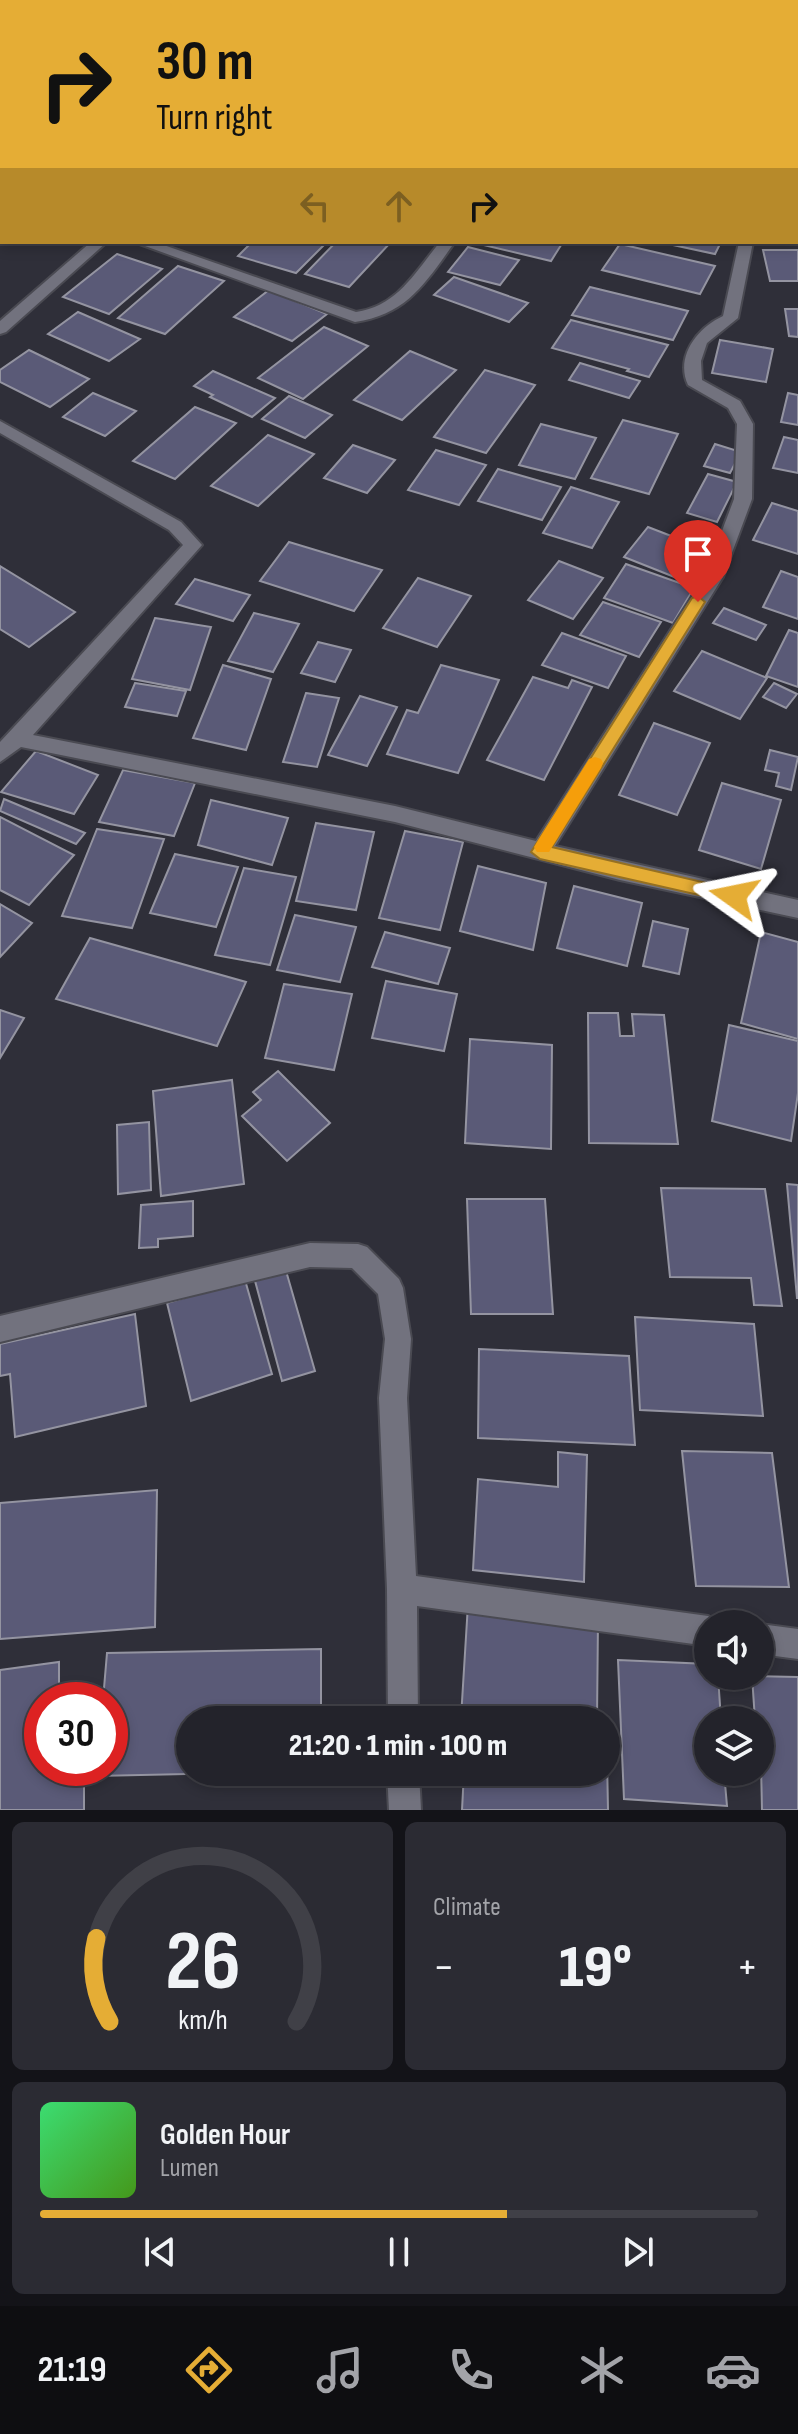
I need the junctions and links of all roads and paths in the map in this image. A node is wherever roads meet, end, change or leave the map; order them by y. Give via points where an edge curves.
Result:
1 (98, 244) edge
2 (147, 244) edge
3 (447, 244) edge
4 (746, 244) edge
5 (0, 329) edge
6 (0, 426) edge
7 (17, 739) junction
8 (0, 754) edge
9 (540, 852) junction
10 (798, 909) edge
11 (0, 1329) edge
12 (402, 1589) junction
13 (694, 1629) edge
14 (774, 1641) edge
15 (798, 1644) edge
16 (403, 1706) edge
17 (404, 1786) edge
18 (405, 1810) edge

1 - 5 street
2 - 3 street via 355,317 376,316 395,307
4 - 9 street via 730,318 700,337 692,372 694,382 734,405 745,424 743,499 714,577
6 - 7 street via 175,526 193,545
7 - 8 street
7 - 9 street via 395,814
9 - 10 street
11 - 12 street via 310,1255 358,1256 390,1288 398,1339 393,1398
12 - 13 street
12 - 16 street
14 - 15 street
17 - 18 street

